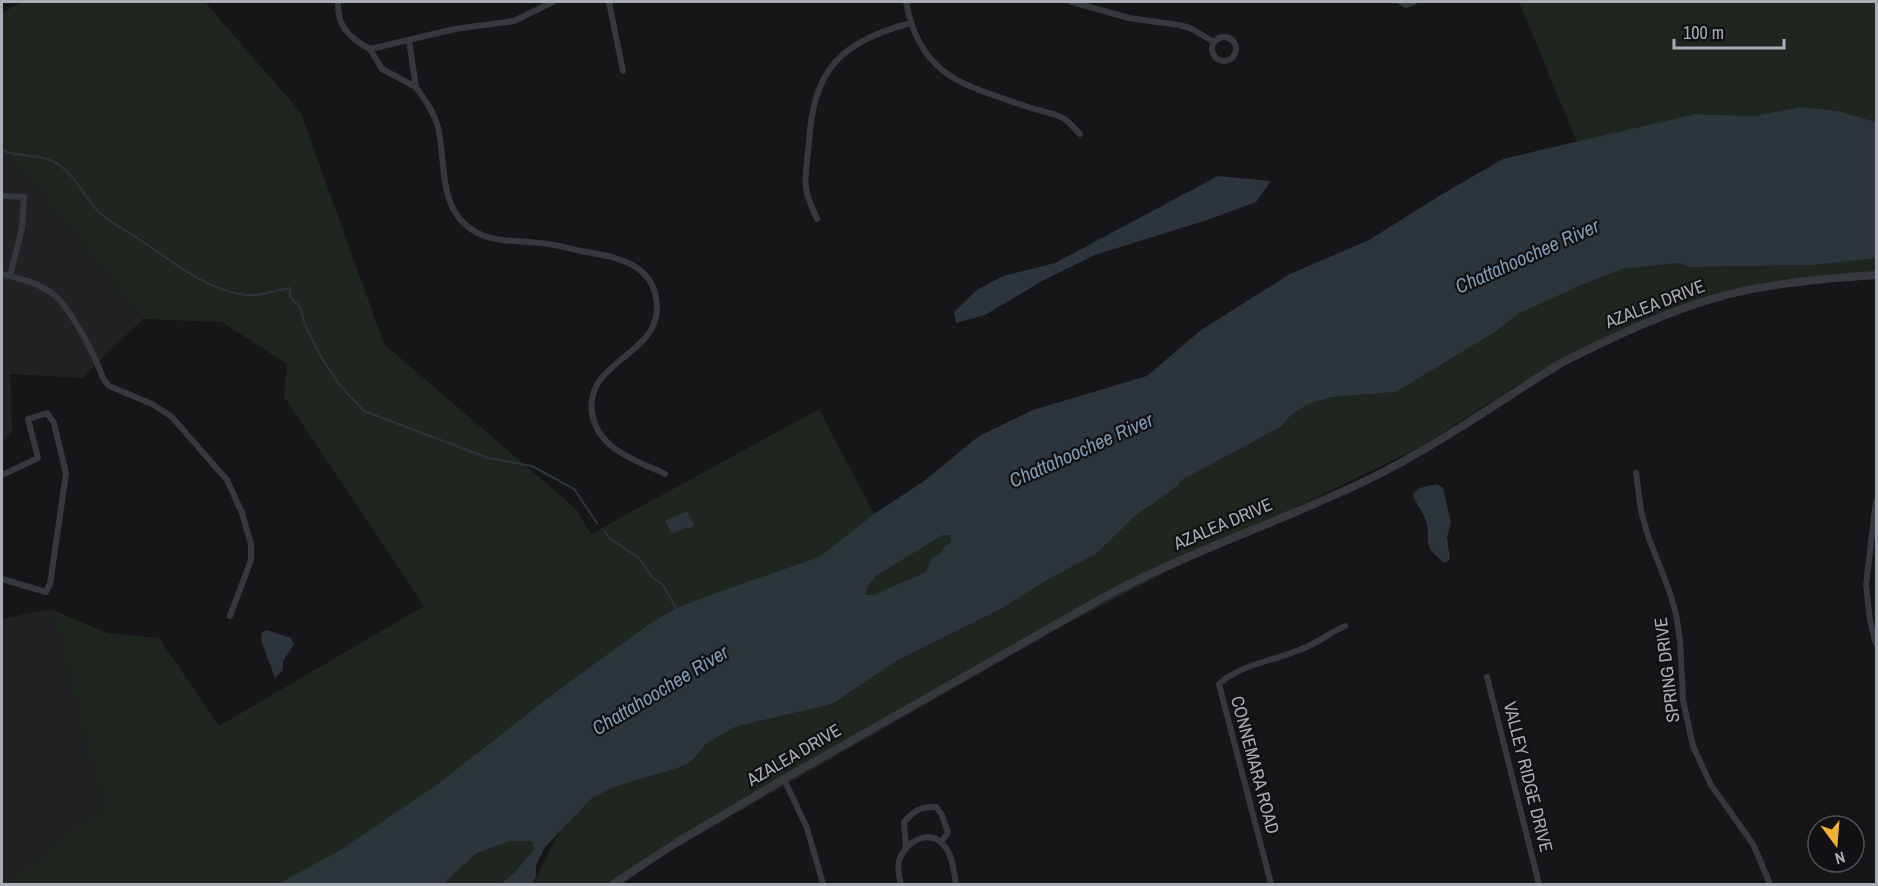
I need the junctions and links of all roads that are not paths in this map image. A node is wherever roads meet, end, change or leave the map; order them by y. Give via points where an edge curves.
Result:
1 (338, 2) edge
2 (553, 2) edge
3 (609, 2) edge
4 (906, 2) edge
5 (1072, 2) edge
6 (1401, 2) edge
7 (1414, 2) edge
8 (910, 23) junction
9 (409, 41) junction
10 (1215, 42) dead end
11 (370, 49) junction
12 (623, 71) dead end
13 (416, 87) junction
14 (1080, 134) dead end
15 (2, 196) edge
16 (817, 219) dead end
17 (2, 273) edge
18 (1876, 275) edge
19 (10, 276) junction
20 (1636, 473) dead end
21 (665, 474) dead end
22 (2, 475) edge
23 (1876, 501) edge
24 (2, 579) edge
25 (230, 616) dead end
26 (1345, 626) dead end
27 (1876, 644) edge
28 (1487, 678) dead end
29 (783, 779) junction
30 (941, 842) junction
31 (906, 848) junction
32 (613, 885) edge
33 (823, 885) edge
34 (900, 885) edge
35 (957, 885) edge
36 (1271, 885) edge
37 (1539, 885) edge
38 (1770, 885) edge

1 - 11 street via 337,13 345,31
2 - 9 street via 514,21 455,29
3 - 12 street
4 - 8 street
5 - 10 street via 1129,18 1190,28
6 - 7 street
8 - 14 street via 927,55 952,78 1065,119
8 - 16 street via 879,32 849,48 831,67 816,94 811,113 806,192
9 - 11 street
9 - 13 street
11 - 13 street via 382,69
13 - 21 street via 437,124 448,199 469,227 494,239 543,243 618,258 637,267 649,280 657,304 653,328 642,344 597,382 591,409 597,430 610,447
15 - 19 street via 24,197 22,228
17 - 19 street
18 - 29 street, AZALEA DRIVE via 1739,292 1628,331 1561,363 1395,466 1134,581
19 - 25 street via 54,294 70,314 109,386 171,416 227,480 251,544 251,560
20 - 38 street, SPRING DRIVE via 1648,536 1676,614 1683,700 1693,746 1711,784 1753,844
22 - 24 street via 38,458 28,419 47,413 54,423 66,474 50,584 46,592
23 - 27 street via 1866,585
26 - 36 street, CONNEMARA ROAD via 1306,648 1244,668 1219,684
28 - 37 street, VALLEY RIDGE DRIVE
29 - 32 street, AZALEA DRIVE
29 - 33 street via 807,828
30 - 31 street via 922,837
30 - 31 street via 948,833 942,814 936,807 925,807 915,810 904,822
30 - 35 street via 948,851
31 - 34 street via 898,868

